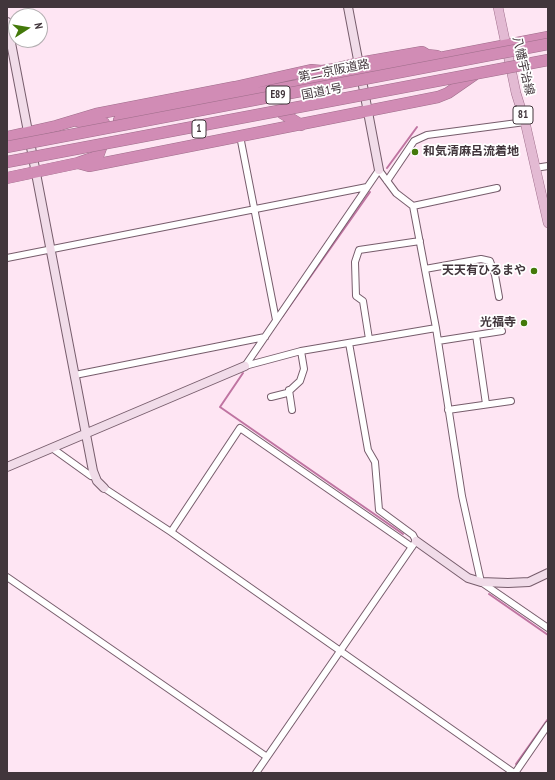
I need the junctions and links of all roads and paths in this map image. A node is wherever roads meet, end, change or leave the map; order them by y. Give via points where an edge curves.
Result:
1 (348, 7) edge
2 (498, 7) edge
3 (7, 22) edge
4 (548, 37) edge
5 (548, 44) edge
6 (506, 45) junction
7 (548, 60) edge
8 (511, 67) junction
9 (360, 68) junction
10 (322, 71) junction
11 (474, 75) junction
12 (269, 91) junction
13 (365, 96) junction
14 (368, 111) junction
15 (282, 113) junction
16 (75, 120) junction
17 (525, 122) junction
18 (104, 123) junction
19 (301, 125) junction
20 (29, 136) junction
21 (240, 136) junction
22 (7, 137) edge
23 (7, 142) edge
24 (7, 147) edge
25 (102, 148) junction
26 (7, 162) edge
27 (78, 163) junction
28 (7, 166) edge
29 (548, 166) edge
30 (34, 167) junction
31 (535, 168) junction
32 (380, 170) junction
33 (7, 178) edge
34 (387, 181) junction
35 (367, 187) junction
36 (497, 188) dead end
37 (413, 206) junction
38 (254, 209) junction
39 (548, 223) edge
40 (420, 241) junction
41 (52, 249) junction
42 (7, 258) edge
43 (425, 268) junction
44 (499, 297) dead end
45 (276, 320) junction
46 (436, 328) junction
47 (502, 331) dead end
48 (476, 335) junction
49 (265, 336) junction
50 (369, 339) junction
51 (438, 341) junction
52 (349, 343) junction
53 (301, 351) junction
54 (245, 366) junction
55 (75, 375) junction
56 (289, 390) junction
57 (271, 397) dead end
58 (512, 401) dead end
59 (486, 404) junction
60 (292, 410) dead end
61 (448, 410) junction
62 (86, 433) junction
63 (52, 448) junction
64 (7, 468) edge
65 (90, 476) dead end
66 (104, 488) joint
67 (171, 532) junction
68 (414, 544) junction
69 (548, 573) edge
70 (7, 577) edge
71 (481, 582) junction
72 (548, 628) edge
73 (340, 651) junction
74 (548, 725) edge
75 (267, 757) junction
76 (256, 773) edge
77 (514, 773) edge

1 - 9 street
2 - 6 main road, 八幡宇治線 / 81
3 - 20 street
4 - 6 highway, 国道1号 / 1
5 - 24 highway, 第二京阪道路 / E89, bridge
6 - 8 main road, 八幡宇治線 / 81
6 - 9 highway, 国道1号 / 1 via 446,57
7 - 8 highway, 国道1号 / 1
7 - 26 highway, E89, bridge
8 - 11 highway, 国道1号 / 1
8 - 17 main road, 八幡宇治線 / 81
9 - 10 highway
9 - 12 highway, 国道1号 / 1
9 - 13 street
10 - 12 highway via 294,78
10 - 16 highway via 311,70
11 - 13 highway, 国道1号 / 1
11 - 14 highway via 438,97
12 - 18 highway, 国道1号 / 1
13 - 14 street
13 - 15 highway, 国道1号 / 1
14 - 19 highway
14 - 32 street
15 - 19 highway
15 - 25 highway, 国道1号 / 1
16 - 18 highway via 84,123
16 - 20 highway
17 - 31 main road, 八幡宇治線 / 81
17 - 34 street via 427,135 414,141
18 - 20 highway, 国道1号 / 1
19 - 21 highway
20 - 22 highway
20 - 23 highway, 国道1号 / 1
20 - 30 street
21 - 27 highway via 89,166
21 - 38 street
25 - 27 highway via 98,156
25 - 30 highway, 国道1号 / 1
27 - 30 highway
28 - 30 highway, 国道1号 / 1
29 - 31 street
30 - 33 highway
30 - 41 street
31 - 39 main road, 八幡宇治線 / 81
32 - 34 street
32 - 35 street
34 - 37 street via 396,193
35 - 38 street
35 - 45 street
36 - 37 street
37 - 40 street
38 - 41 street
38 - 45 street
40 - 43 street
40 - 50 street via 359,250 355,262 356,296 363,301
41 - 42 street
41 - 55 street
43 - 44 street via 481,259 490,261
43 - 46 street
45 - 49 street
46 - 50 street
46 - 51 street
47 - 48 street
48 - 51 street
48 - 59 street
49 - 54 street
49 - 55 street
50 - 52 street
51 - 61 street
52 - 53 street
52 - 68 street via 368,450 375,462 379,510 413,535
53 - 54 street
53 - 56 street via 304,369 300,381
54 - 62 street
55 - 62 street
56 - 57 street
56 - 60 street
58 - 59 street
59 - 61 street
61 - 71 street via 462,496
62 - 63 street
62 - 66 street via 93,471 97,481
63 - 64 street
63 - 65 street
66 - 67 street
67 - 68 street via 240,428
67 - 73 street
68 - 71 street via 468,578
68 - 73 street
69 - 71 street via 529,582
70 - 75 street
71 - 72 street
73 - 75 street
73 - 77 street
74 - 77 street
75 - 76 street

